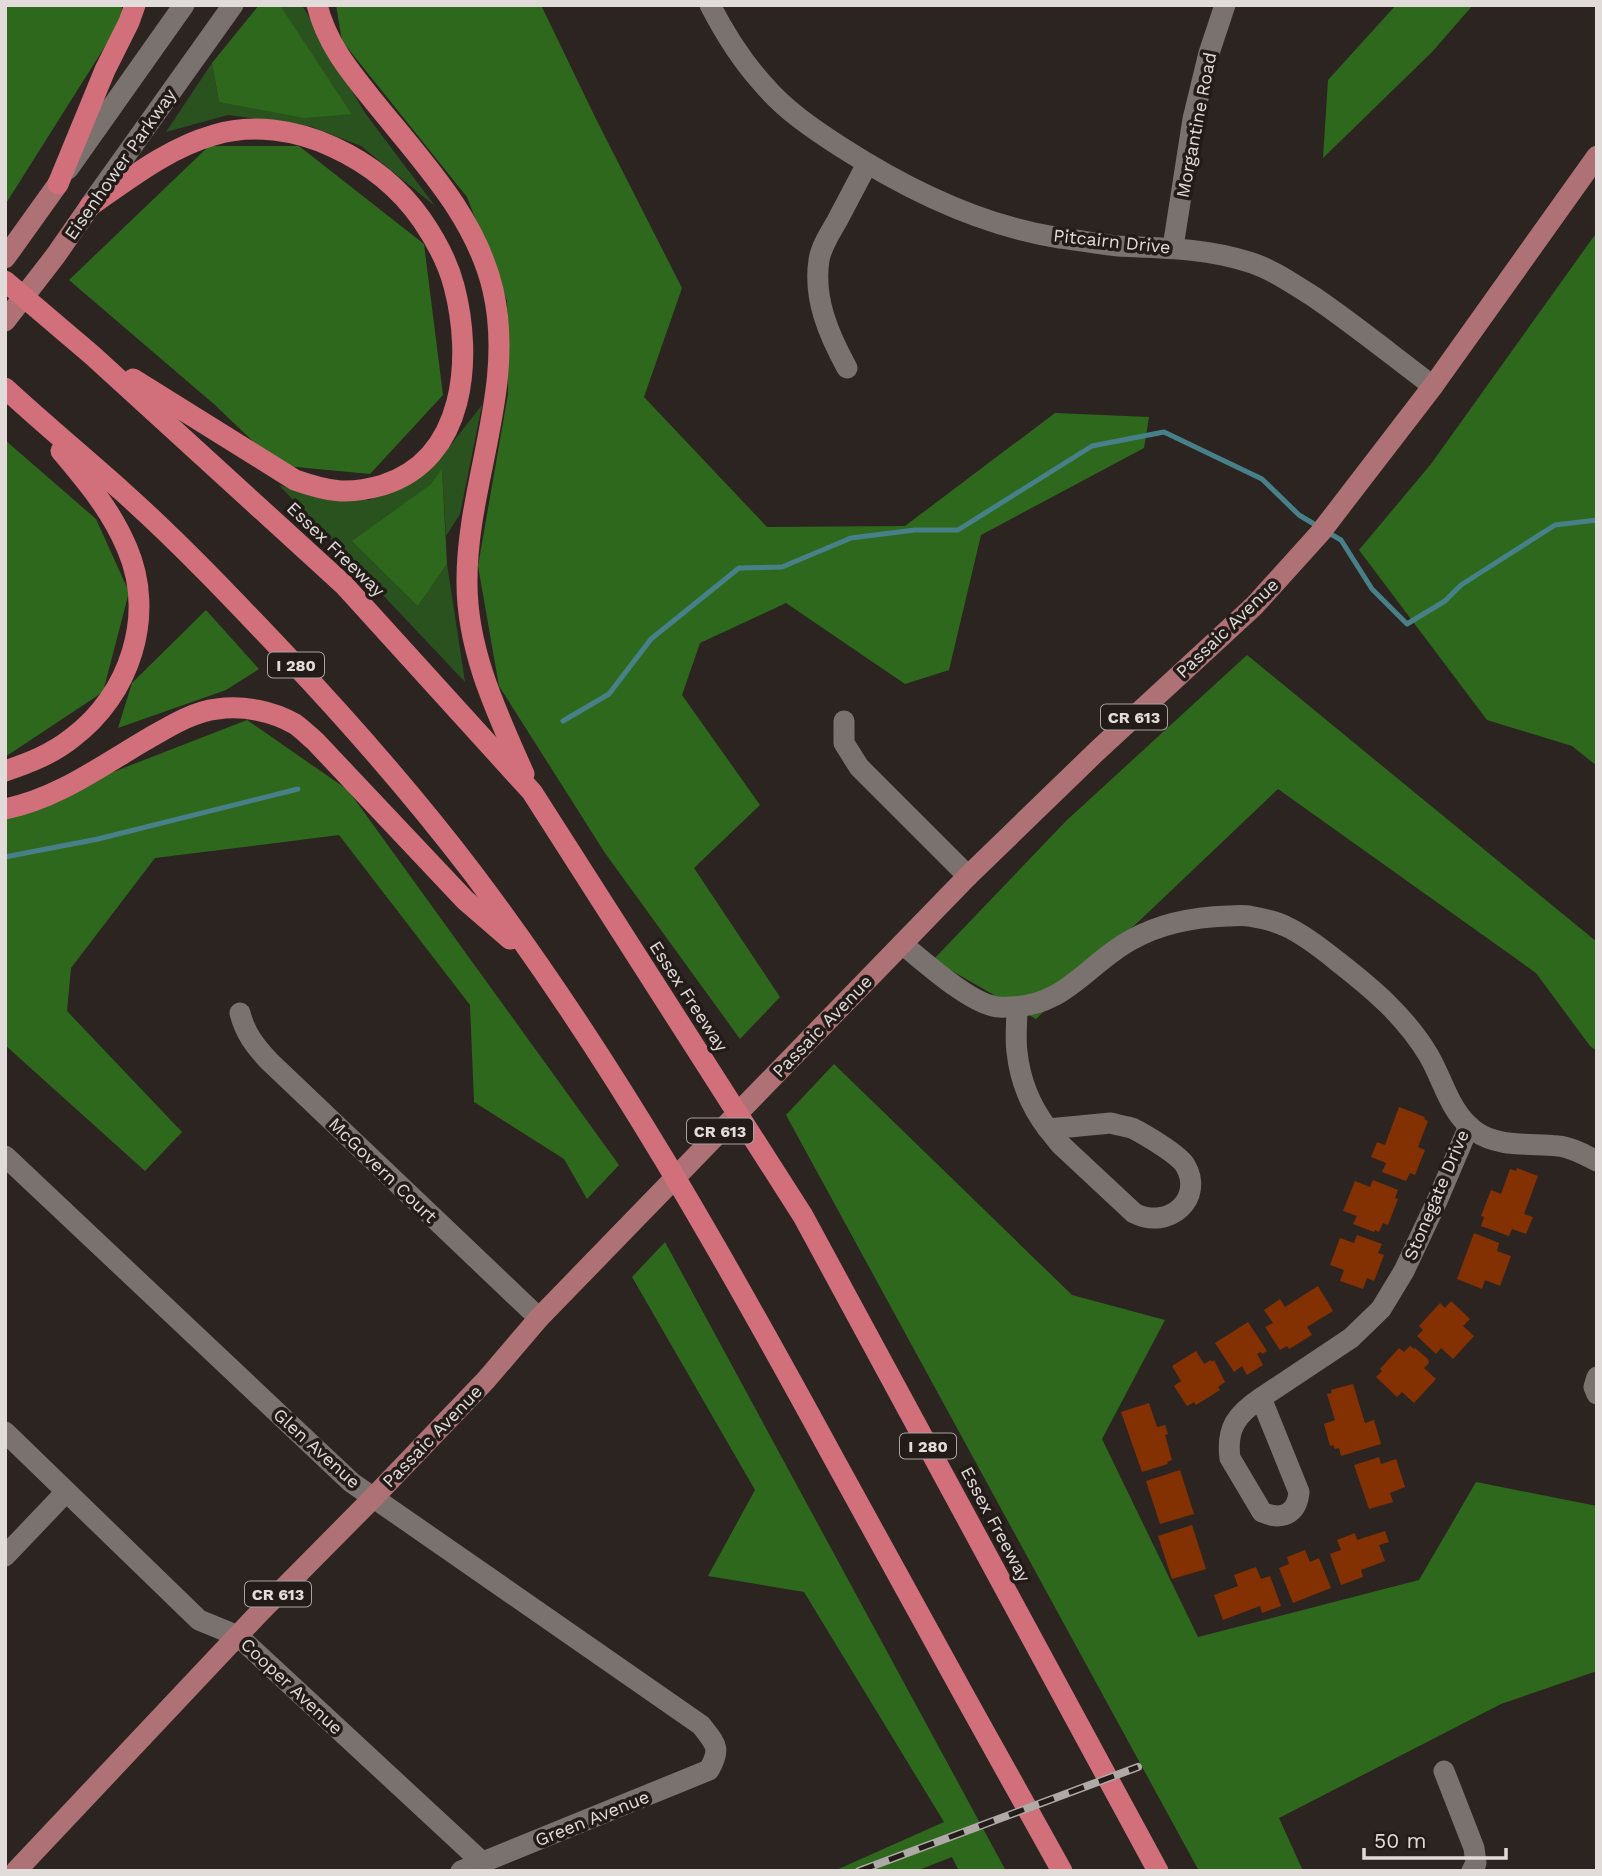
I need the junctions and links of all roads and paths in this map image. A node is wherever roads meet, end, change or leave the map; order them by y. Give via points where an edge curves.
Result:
1 (135, 5) edge
2 (184, 5) edge
3 (233, 5) edge
4 (317, 5) edge
5 (710, 5) edge
6 (1225, 5) edge
7 (1597, 156) edge
8 (867, 164) junction
9 (58, 184) junction
10 (90, 206) junction
11 (1173, 247) junction
12 (5, 258) edge
13 (5, 281) edge
14 (5, 321) edge
15 (92, 355) junction
16 (847, 368) dead end
17 (1433, 386) junction
18 (12, 395) edge
19 (844, 721) dead end
20 (5, 771) edge
21 (532, 792) junction
22 (5, 808) edge
23 (968, 876) junction
24 (902, 944) junction
25 (536, 962) junction
26 (1017, 1007) junction
27 (240, 1013) dead end
28 (1469, 1126) junction
29 (1048, 1129) junction
30 (5, 1156) edge
31 (1597, 1161) edge
32 (539, 1318) junction
33 (1597, 1377) edge
34 (1597, 1394) edge
35 (1261, 1398) junction
36 (5, 1432) edge
37 (66, 1492) junction
38 (373, 1498) junction
39 (5, 1556) edge
40 (238, 1636) junction
41 (716, 1757) joint
42 (1444, 1770) dead end
43 (483, 1863) junction
44 (1059, 1865) edge
45 (16, 1871) edge
46 (461, 1871) edge
47 (1157, 1871) edge
48 (1472, 1871) edge

1 - 9 highway
2 - 9 street
3 - 10 street, Eisenhower Parkway
4 - 21 highway via 341,60 462,215 493,288 499,366 468,554 467,597 473,639 492,702
5 - 8 street, Pitcairn Drive via 724,33 764,86 813,129
6 - 11 street, Morgantine Road via 1193,120
7 - 17 main road, Passaic Avenue / CR 613
8 - 11 street, Pitcairn Drive via 939,201 996,222 1116,246
8 - 16 street via 819,259 823,314
9 - 12 main road
10 - 14 main road, Eisenhower Parkway
10 - 15 highway via 165,155 215,134 265,129 324,143 366,164 406,199 422,220 453,284 463,355 449,424 428,457 393,481 345,492 323,490 283,473
11 - 17 street, Pitcairn Drive via 1250,262 1288,280
13 - 15 highway, Essex Freeway / I 280
15 - 21 highway, Essex Freeway / I 280 via 344,584
17 - 23 main road, Passaic Avenue / CR 613 via 1325,526 1254,606
18 - 20 highway via 102,501 116,525 136,574 139,622 118,689 89,724 52,752
18 - 25 highway, I 280 via 134,502 334,706 471,871
19 - 23 street via 844,743 859,767
21 - 47 highway, Essex Freeway / I 280 via 803,1216
22 - 25 highway via 56,792 195,715 215,709 255,709 296,725 316,741 465,900
23 - 24 main road, Passaic Avenue / CR 613
24 - 26 street, Stonegate Drive via 972,999 994,1007
24 - 32 main road, Passaic Avenue / CR 613
25 - 44 highway, I 280 via 698,1215
26 - 28 street, Stonegate Drive via 1059,994 1132,939 1172,923 1248,915 1284,925 1373,989 1407,1024
26 - 29 street via 1017,1052 1026,1091
27 - 32 street, McGovern Court via 243,1028 269,1061
28 - 31 street via 1499,1141 1561,1146
28 - 35 street, Stonegate Drive via 1404,1270 1381,1309 1351,1338
29 - 29 street via 1134,1213 1155,1220 1166,1218 1186,1201 1190,1187 1185,1165 1130,1128 1111,1124
30 - 38 street, Glen Avenue
32 - 38 main road, Passaic Avenue / CR 613
33 - 34 street
35 - 35 street, Stonegate Drive via 1237,1419 1230,1433 1230,1458 1262,1512 1283,1516 1293,1510 1299,1492
36 - 37 street, Cooper Avenue
37 - 39 street
37 - 40 street, Cooper Avenue via 199,1620
38 - 40 main road, Passaic Avenue / CR 613
38 - 41 street, Glen Avenue via 701,1725 716,1746
40 - 43 street, Cooper Avenue
40 - 45 main road, Passaic Avenue / CR 613
41 - 43 street, Green Avenue via 709,1770
42 - 48 street via 1474,1847
43 - 46 street, Green Avenue

